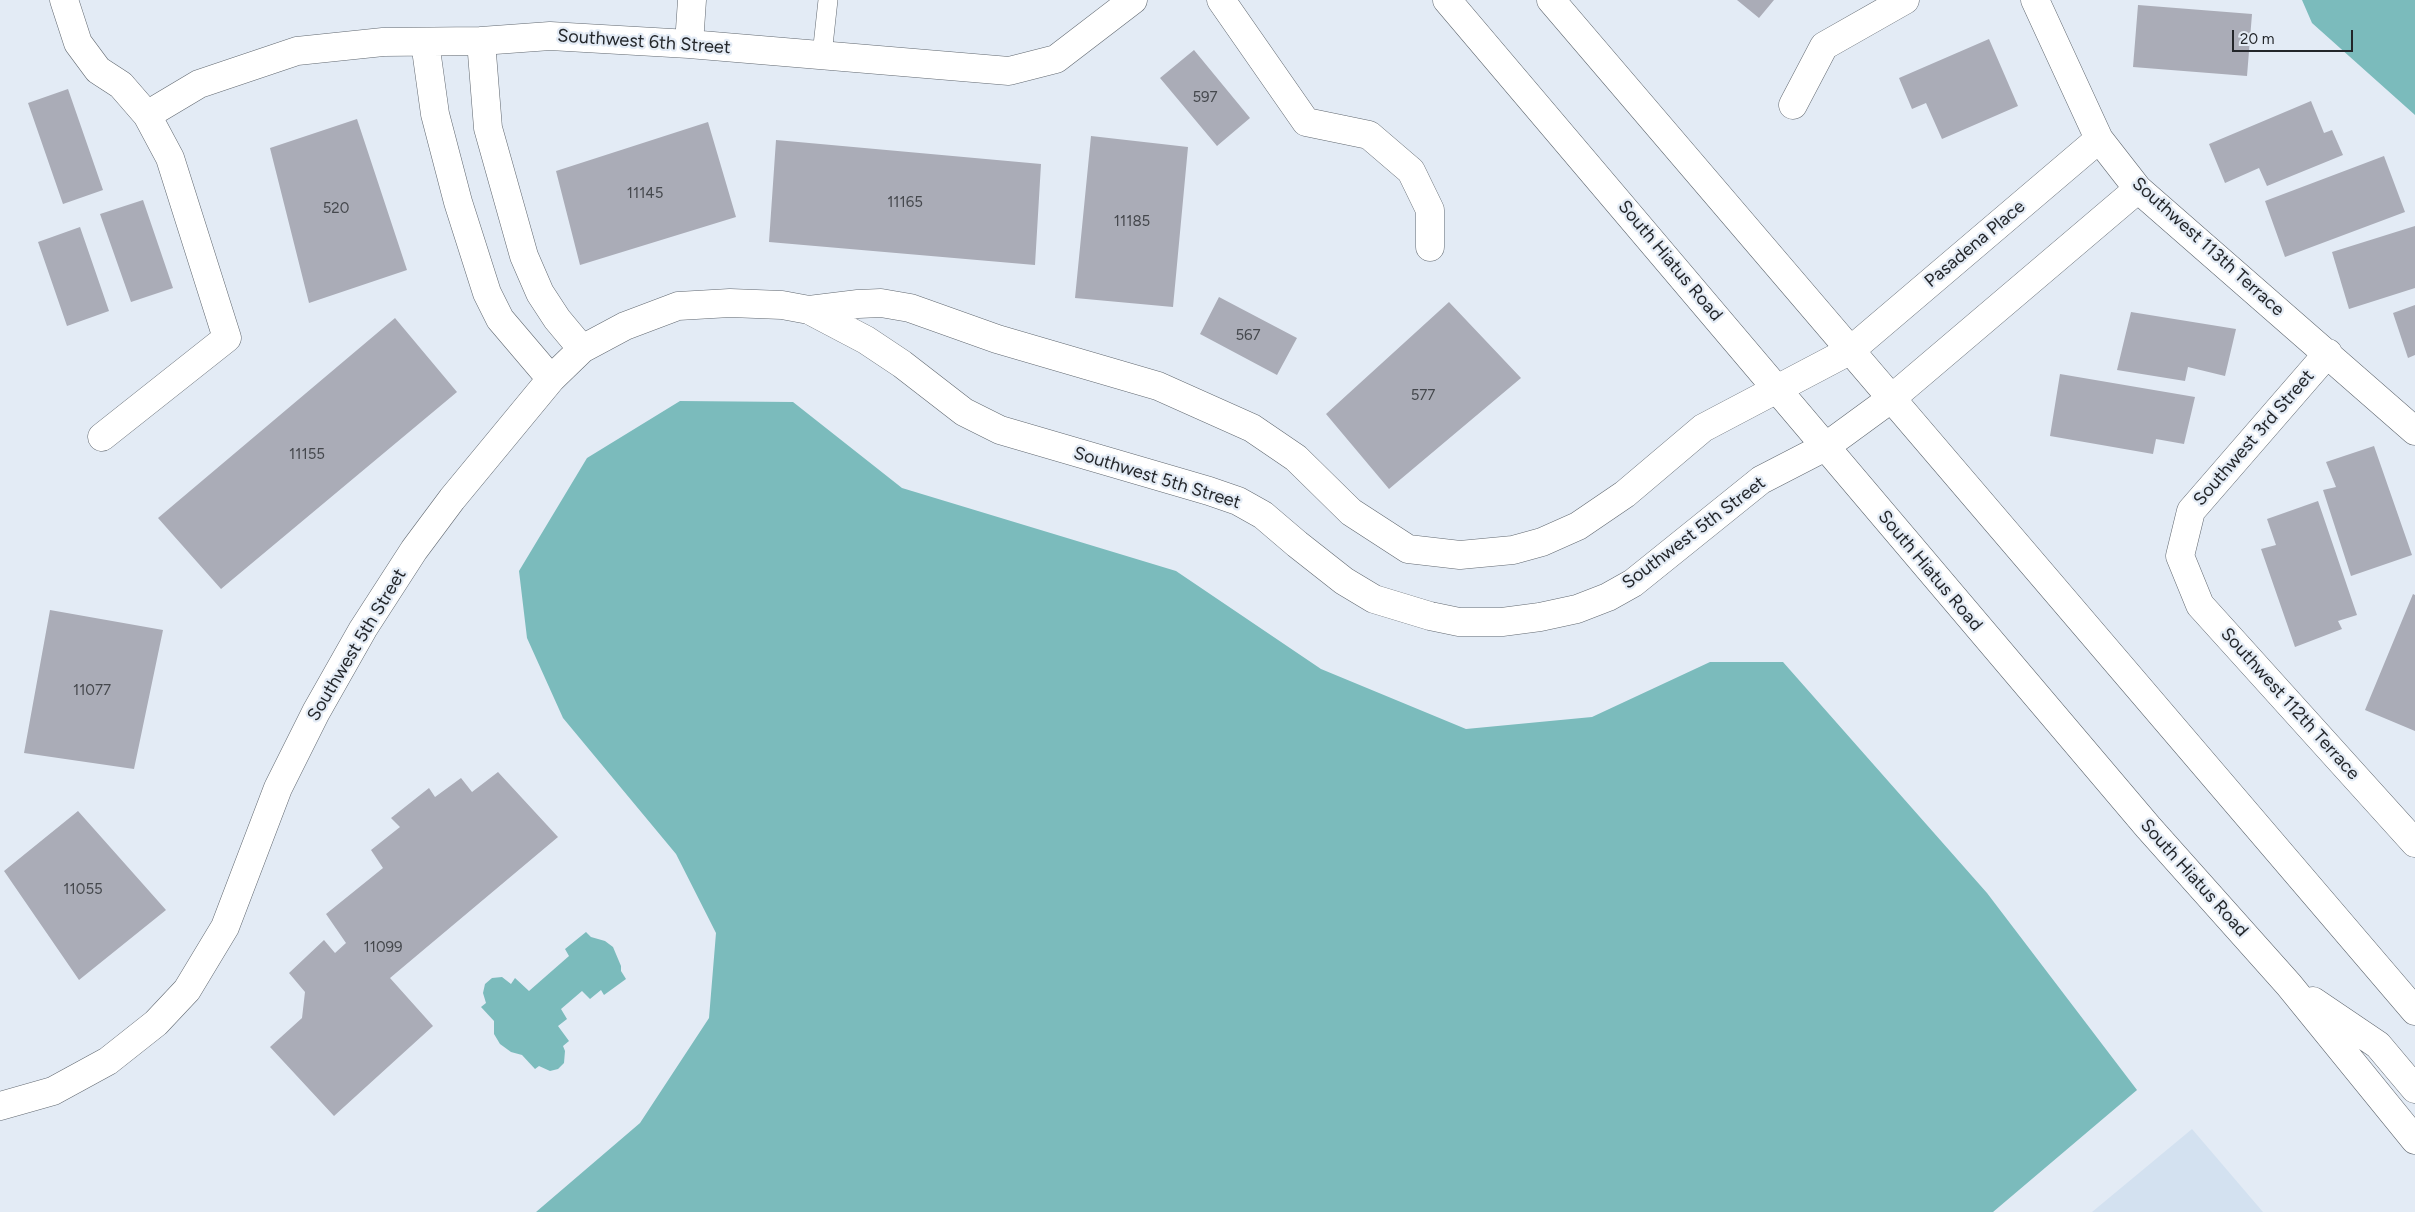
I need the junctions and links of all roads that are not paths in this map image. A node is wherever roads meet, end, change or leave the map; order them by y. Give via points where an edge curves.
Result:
1 (64, 0) edge
2 (692, 0) edge
3 (828, 0) edge
4 (1133, 0) edge
5 (1221, 0) edge
6 (1448, 0) edge
7 (1551, 0) edge
8 (1905, 0) edge
9 (2035, 0) edge
10 (481, 41) junction
11 (426, 42) junction
12 (689, 44) junction
13 (822, 55) junction
14 (1793, 105) dead end
15 (147, 115) junction
16 (2099, 139) junction
17 (2138, 189) junction
18 (1430, 247) dead end
19 (809, 310) junction
20 (582, 349) junction
21 (1851, 350) junction
22 (2328, 353) junction
23 (551, 379) junction
24 (1779, 389) junction
25 (1892, 398) junction
26 (2415, 431) edge
27 (102, 437) dead end
28 (1825, 447) junction
29 (2180, 556) joint
30 (2415, 843) edge
31 (2289, 985) junction
32 (2415, 1011) edge
33 (2415, 1089) edge
34 (0, 1106) edge
35 (2415, 1140) edge

1 - 15 street via 78,42 98,70 121,85
2 - 12 street
3 - 13 lane
4 - 13 street, Southwest 6th Street via 1056,59 1009,71
5 - 18 street via 1306,122 1369,136 1411,171 1430,210
6 - 24 street, South Hiatus Road
7 - 21 street
8 - 14 street via 1824,46
9 - 16 street, Southwest 113th Terrace
10 - 11 street, Southwest 6th Street
10 - 12 street, Southwest 6th Street via 550,36
10 - 20 street via 488,128 524,256 556,320
11 - 15 street, Southwest 6th Street via 383,42 297,51 199,84
11 - 23 street via 435,114 486,293 500,319
12 - 13 street, Southwest 6th Street
15 - 27 street via 170,158 226,338
16 - 17 street, Southwest 113th Terrace
16 - 21 street, Pasadena Place
17 - 22 street, Southwest 113th Terrace
17 - 25 street
19 - 20 street, Southwest 5th Street via 730,302 678,306 624,326
19 - 24 street, Southwest 5th Street via 858,304 910,308 997,339 1158,386 1252,428 1296,458 1351,512 1408,549 1460,555 1513,550 1542,542 1578,526 1625,494 1703,428
19 - 28 street, Southwest 5th Street via 866,340 964,412 1000,430 1238,501 1263,515 1336,575 1374,599 1459,622 1502,622 1540,617 1577,609 1608,597 1633,583 1761,480
20 - 23 street, Southwest 5th Street
21 - 24 street, Southwest 5th Street
21 - 25 street
22 - 26 street, Southwest 113th Terrace
22 - 29 street, Southwest 3rd Street via 2191,511
23 - 34 street, Southwest 5th Street via 452,498 363,628 278,788 225,927 187,990 156,1023 108,1061 53,1091
24 - 28 street, South Hiatus Road
25 - 28 street, Southwest 5th Street
25 - 32 street
28 - 31 street, South Hiatus Road via 2148,827
29 - 30 street, Southwest 112th Terrace via 2200,605
31 - 33 street via 2378,1045
31 - 35 street, South Hiatus Road

